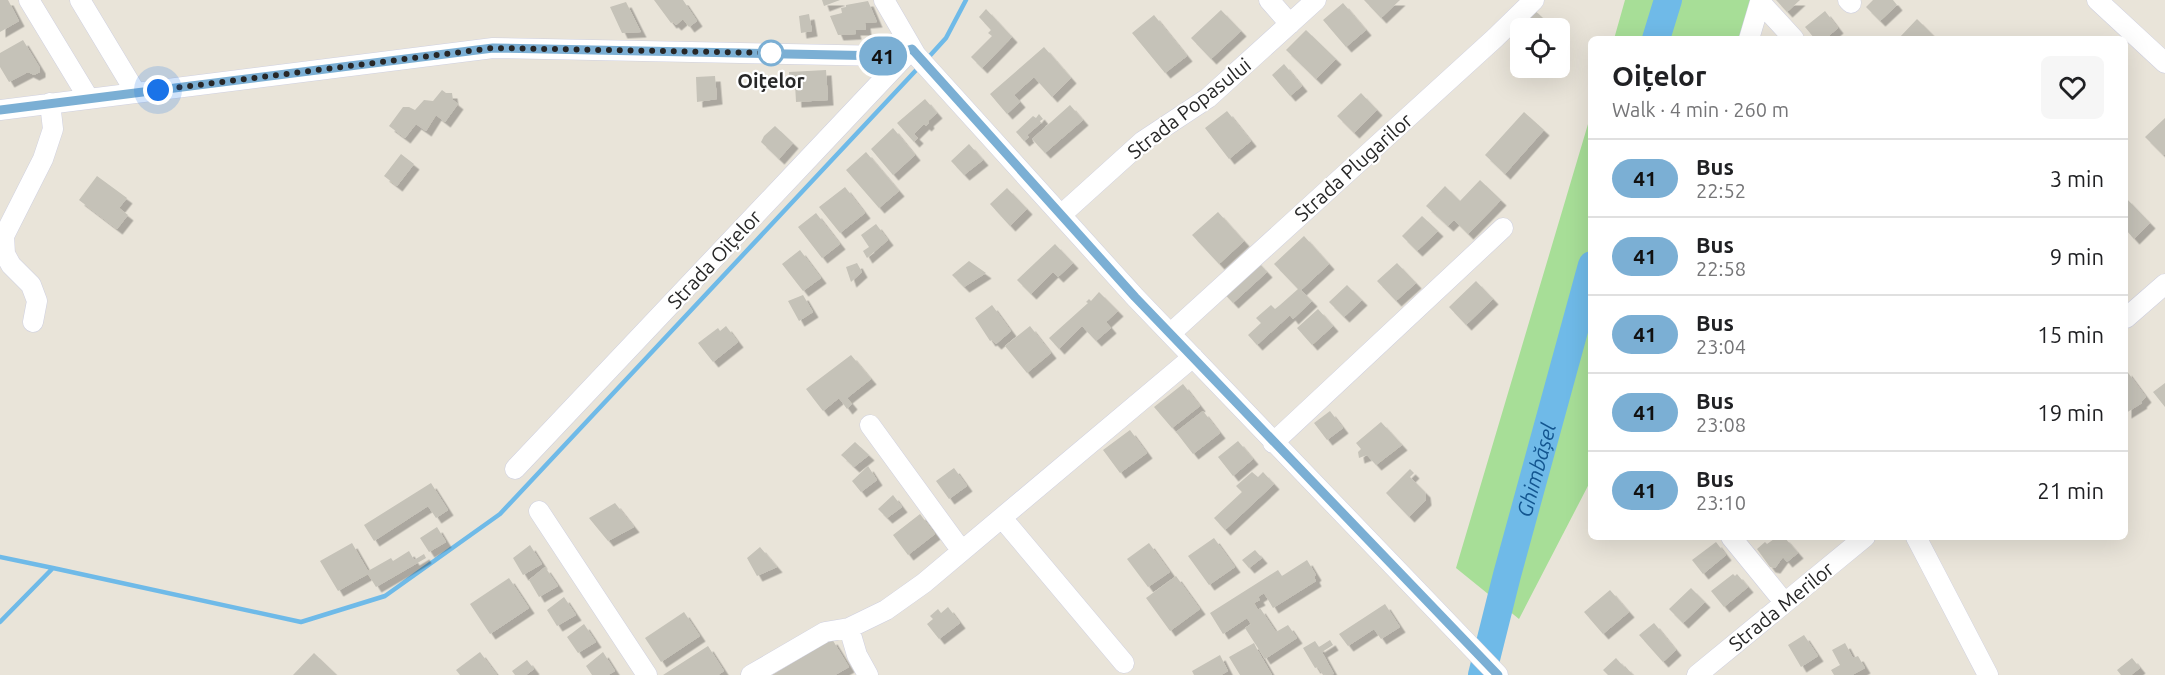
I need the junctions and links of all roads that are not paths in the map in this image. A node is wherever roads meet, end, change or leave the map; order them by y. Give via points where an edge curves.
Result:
1 (29, 0) edge
2 (80, 0) edge
3 (884, 0) edge
4 (1269, 0) edge
5 (1316, 0) edge
6 (1534, 0) edge
7 (2097, 0) edge
8 (1761, 1) edge
9 (1290, 24) junction
10 (1750, 36) edge
11 (1791, 36) edge
12 (914, 52) junction
13 (2165, 63) edge
14 (136, 93) junction
15 (89, 99) junction
16 (50, 103) junction
17 (0, 110) edge
18 (1061, 215) junction
19 (1503, 228) dead end
20 (2165, 284) edge
21 (2128, 316) edge
22 (33, 322) dead end
23 (1171, 333) junction
24 (1193, 357) junction
25 (870, 425) dead end
26 (1274, 443) junction
27 (515, 469) dead end
28 (539, 511) dead end
29 (1002, 518) junction
30 (1733, 540) edge
31 (1861, 540) edge
32 (1918, 540) edge
33 (961, 550) junction
34 (1784, 602) junction
35 (849, 628) junction
36 (1124, 663) dead end
37 (647, 675) edge
38 (751, 675) edge
39 (868, 675) edge
40 (1498, 675) edge
41 (1697, 675) edge
42 (1988, 675) edge

1 - 15 street
2 - 14 street
3 - 12 street
4 - 9 street
5 - 9 street, Strada Popasului
6 - 23 street, Strada Plugarilor
7 - 13 street
8 - 10 street
8 - 11 street
9 - 18 street, Strada Popasului via 1208,98 1143,141
12 - 14 street via 887,56 493,48
12 - 18 street
12 - 27 street, Strada Oițelor
14 - 15 street
15 - 16 street
16 - 17 street
16 - 22 street via 53,129 43,159 4,236 8,260 31,285 37,301
18 - 23 street
19 - 26 street
20 - 21 street
23 - 24 street
24 - 26 street
24 - 29 street
25 - 33 street
26 - 40 street
28 - 37 street
29 - 33 street
29 - 36 street
30 - 34 street
31 - 34 street, Strada Merilor
32 - 42 street
33 - 35 street via 924,583
34 - 41 street, Strada Merilor
35 - 38 street via 825,632
35 - 39 street

